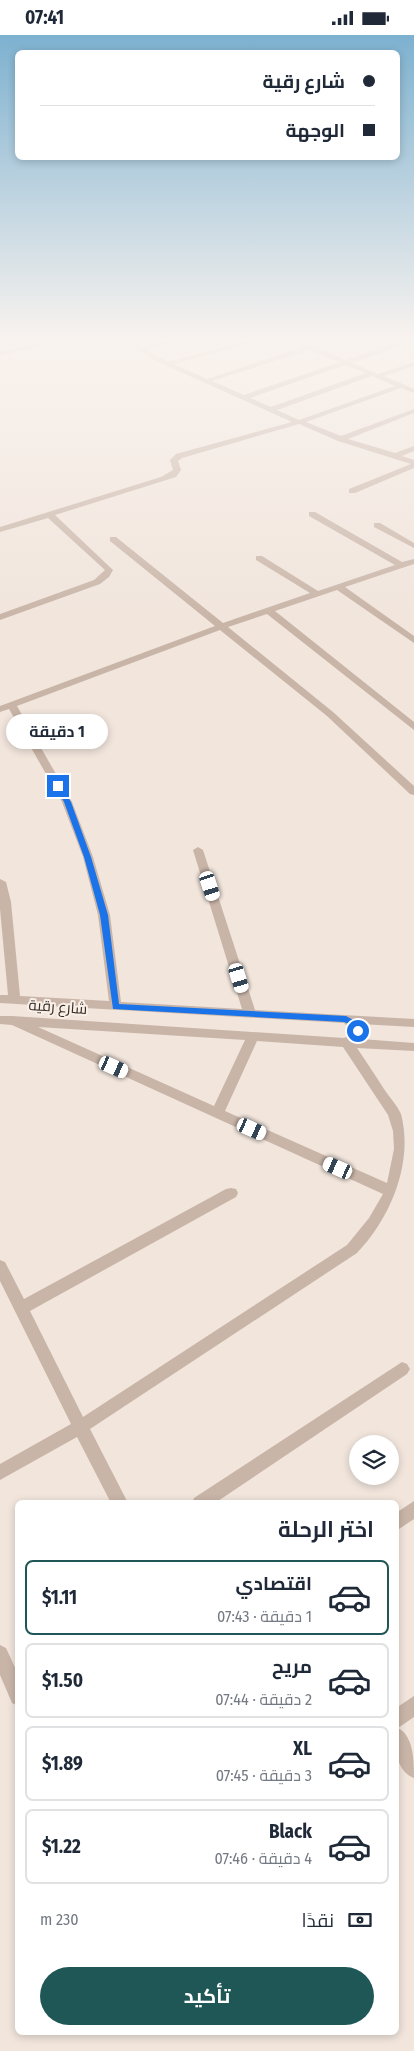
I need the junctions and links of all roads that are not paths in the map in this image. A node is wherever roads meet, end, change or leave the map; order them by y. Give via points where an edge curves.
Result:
1 (267, 431) edge
2 (321, 431) edge
3 (362, 431) edge
4 (341, 439) junction
5 (414, 448) edge
6 (396, 456) junction
7 (414, 463) edge
8 (352, 491) dead end
9 (312, 514) dead end
10 (50, 515) junction
11 (377, 525) dead end
12 (0, 530) edge
13 (113, 539) dead end
14 (414, 546) edge
15 (259, 558) dead end
16 (414, 561) edge
17 (401, 565) junction
18 (339, 587) junction
19 (317, 594) junction
20 (269, 611) junction
21 (0, 617) edge
22 (222, 625) junction
23 (414, 641) edge
24 (11, 704) junction
25 (0, 709) edge
26 (414, 727) edge
27 (414, 792) edge
28 (198, 850) dead end
29 (0, 882) edge
30 (0, 999) edge
31 (14, 1000) junction
32 (116, 1007) junction
33 (250, 1014) junction
34 (346, 1019) junction
35 (6, 1020) edge
36 (414, 1023) edge
37 (253, 1036) junction
38 (346, 1042) junction
39 (414, 1047) edge
40 (217, 1113) junction
41 (390, 1191) junction
42 (231, 1193) dead end
43 (0, 1266) edge
44 (21, 1308) junction
45 (402, 1369) dead end
46 (80, 1427) junction
47 (0, 1473) edge
48 (118, 1500) edge
49 (205, 1500) edge
50 (414, 1509) edge
51 (399, 1521) edge
52 (0, 1655) edge
53 (15, 1690) edge
54 (414, 1705) edge
55 (399, 1717) edge
56 (399, 1742) edge
57 (414, 1769) edge

1 - 10 street via 179,456 174,460 177,471 173,475
2 - 4 street
3 - 4 street
4 - 6 street
5 - 6 street
6 - 7 street
7 - 8 street
9 - 17 street
10 - 12 street
10 - 21 street via 109,570 97,583
11 - 14 street
13 - 22 street
15 - 19 street
16 - 17 street
17 - 18 street
18 - 19 street
18 - 23 street
19 - 20 street
20 - 22 street
20 - 26 street
22 - 24 street
22 - 27 street via 330,714
24 - 25 street
24 - 32 street via 67,802 88,857 104,915
28 - 33 street
29 - 31 street
30 - 31 street, شارع رقية
31 - 32 street, شارع رقية
32 - 33 street, شارع رقية
33 - 34 street, شارع رقية
34 - 36 street, شارع رقية
34 - 38 street via 358,1031 355,1038
35 - 37 street, شارع رقية
35 - 40 street
37 - 38 street, شارع رقية
37 - 40 street
38 - 39 street, شارع رقية
38 - 41 street via 395,1115 400,1141
40 - 41 street
41 - 46 street via 370,1231 352,1249
42 - 44 street
43 - 44 street
44 - 46 street
45 - 49 street
46 - 47 street
46 - 48 street
50 - 51 street
52 - 53 street
54 - 55 street
56 - 57 street

